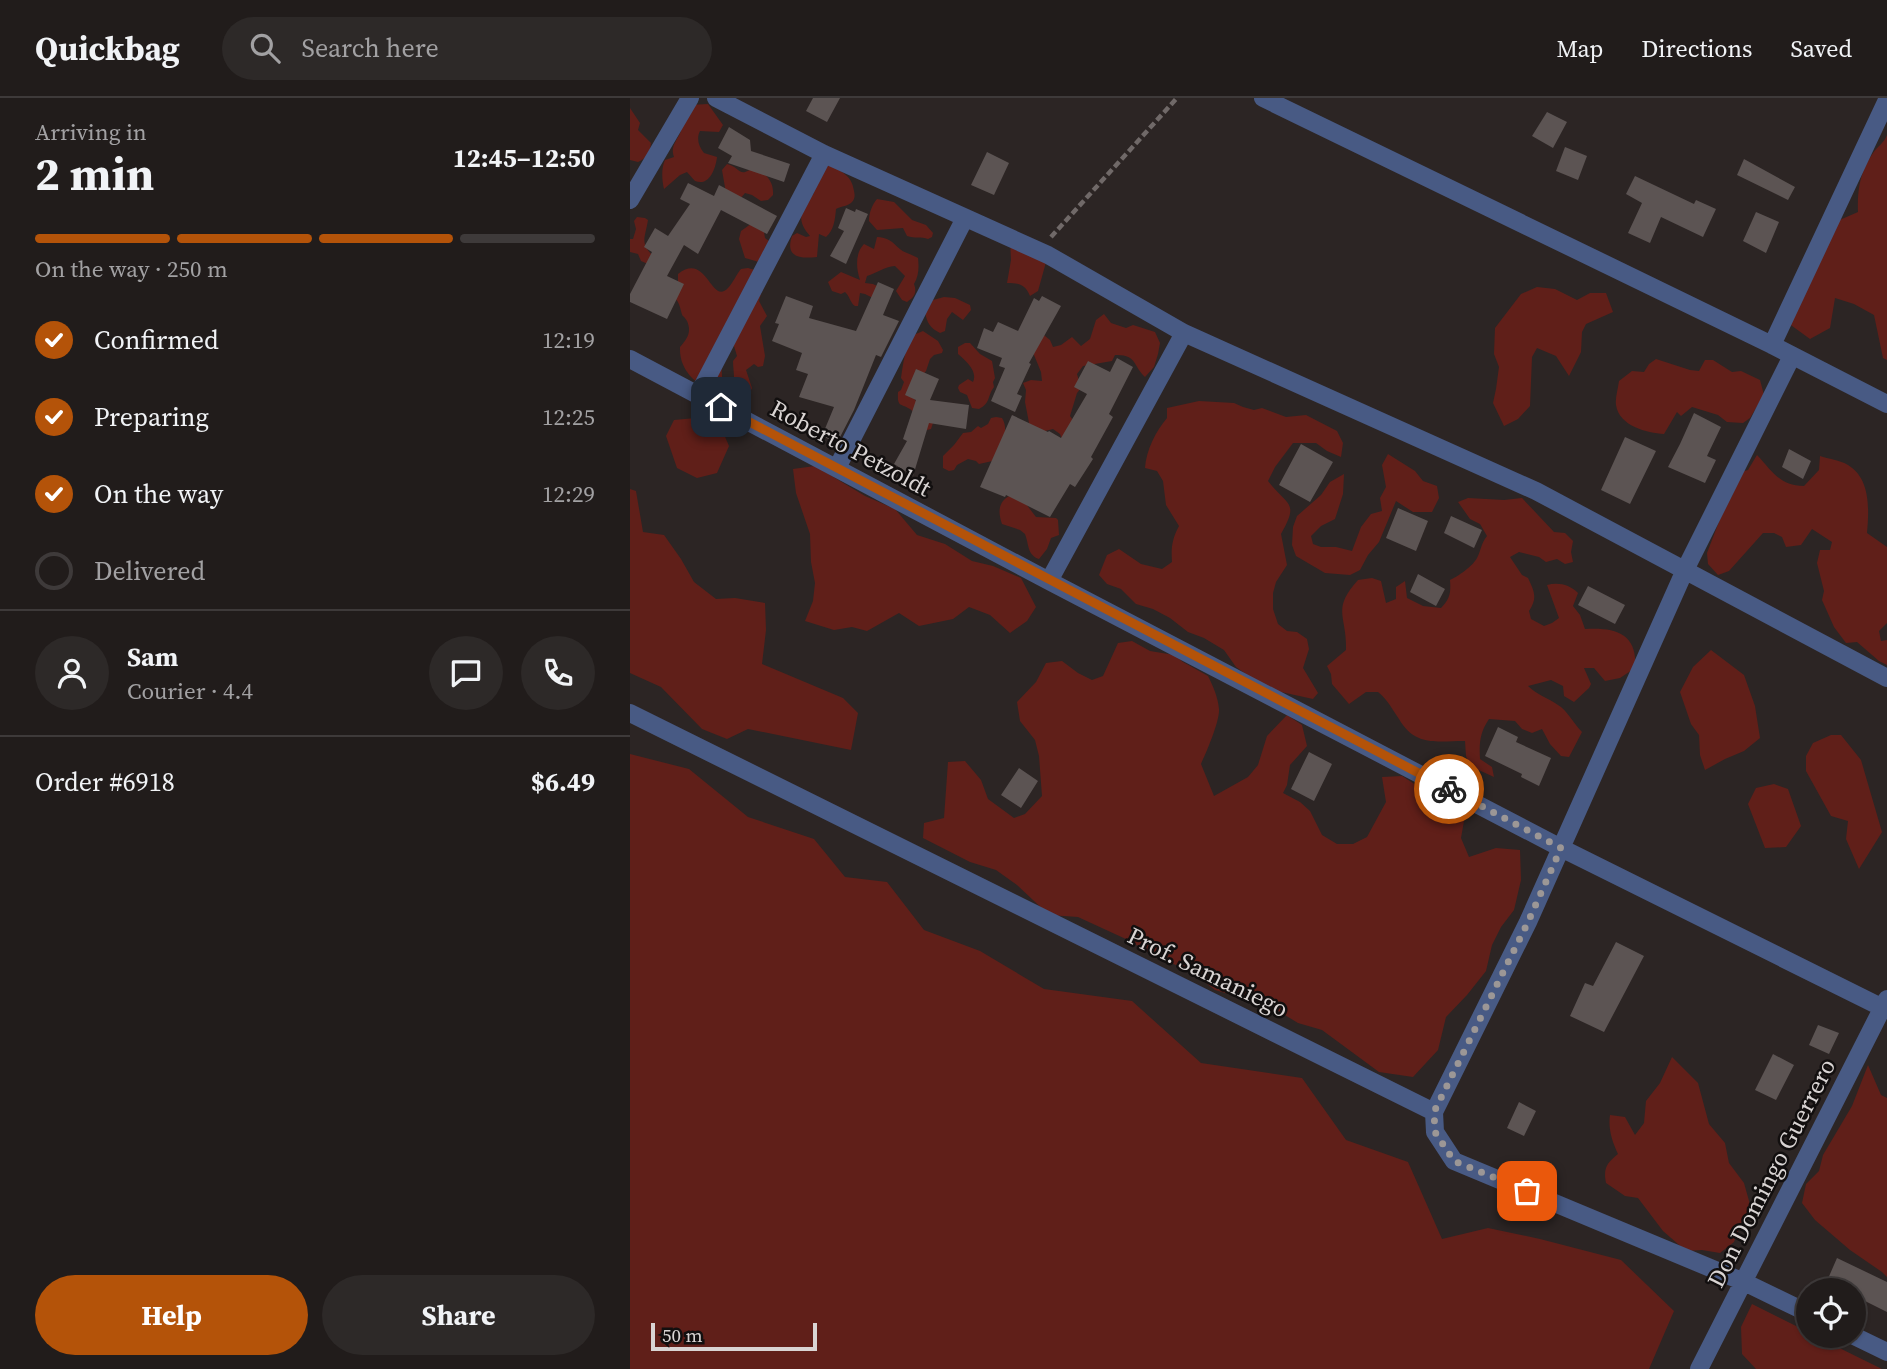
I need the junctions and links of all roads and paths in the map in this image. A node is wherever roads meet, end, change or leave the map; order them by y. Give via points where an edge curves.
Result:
1 (690, 98) edge
2 (716, 98) edge
3 (1177, 98) edge
4 (1262, 98) edge
5 (1887, 100) edge
6 (824, 154) junction
7 (630, 200) edge
8 (965, 218) junction
9 (1038, 251) junction
10 (1184, 333) junction
11 (1772, 345) junction
12 (1792, 356) junction
13 (630, 359) edge
14 (698, 395) junction
15 (1887, 404) edge
16 (837, 468) junction
17 (1685, 570) junction
18 (1049, 580) junction
19 (1887, 678) edge
20 (630, 713) edge
21 (1561, 848) junction
22 (1885, 1003) edge
23 (1434, 1112) junction
24 (1744, 1282) junction
25 (1796, 1307) edge
26 (1866, 1342) edge
27 (1887, 1352) edge
28 (1699, 1369) edge

1 - 7 street
2 - 6 street
3 - 9 path
4 - 11 street
5 - 11 street
6 - 8 street
6 - 14 street
8 - 9 street
8 - 16 street
9 - 10 street
10 - 17 street via 1536,491
10 - 18 street
11 - 12 street
12 - 15 street
12 - 17 street
13 - 14 street, Roberto Petzoldt
14 - 16 street, Roberto Petzoldt
16 - 18 street, Roberto Petzoldt
17 - 19 street
17 - 21 street
18 - 21 street, Roberto Petzoldt
20 - 23 street, Prof. Samaniego
21 - 22 street, Roberto Petzoldt
21 - 23 street
22 - 24 street, Don Domingo Guerrero
23 - 24 street via 1435,1132 1454,1161
24 - 25 street
24 - 28 street, Don Domingo Guerrero
26 - 27 street

